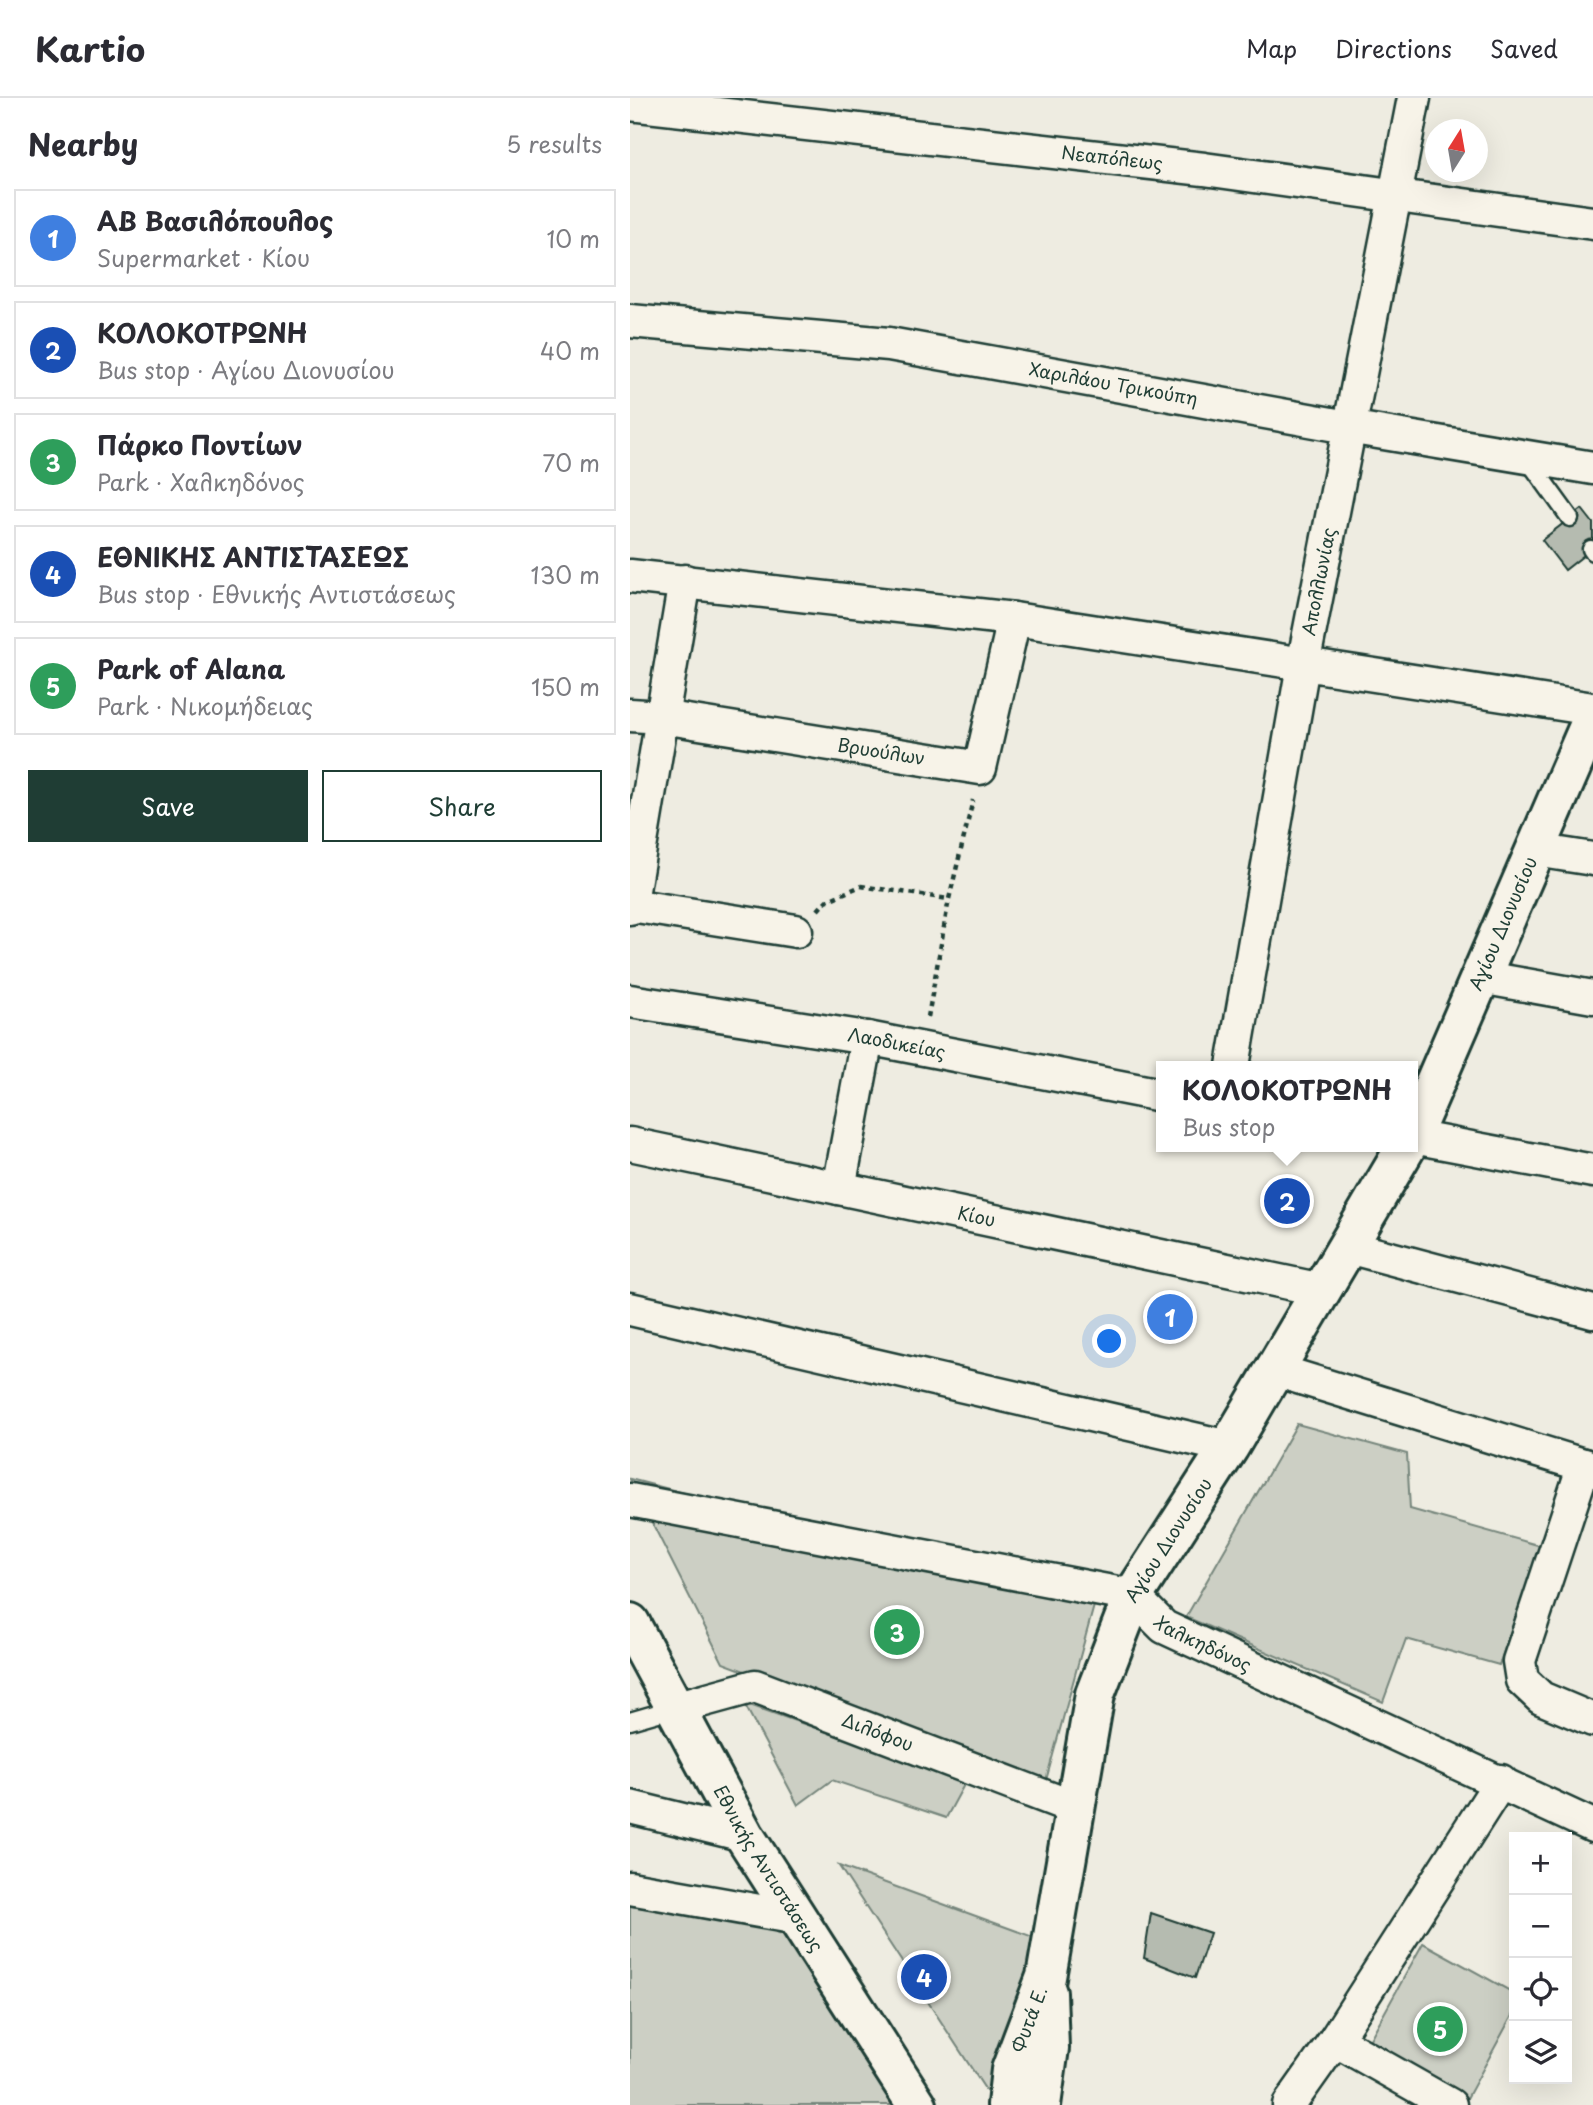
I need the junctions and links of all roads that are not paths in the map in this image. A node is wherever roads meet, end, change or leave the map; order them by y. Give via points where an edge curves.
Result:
1 (1414, 98) edge
2 (630, 104) edge
3 (1394, 196) junction
4 (1593, 223) edge
5 (630, 321) edge
6 (1348, 427) junction
7 (1527, 458) junction
8 (1593, 468) edge
9 (1570, 519) dead end
10 (630, 576) edge
11 (685, 582) junction
12 (1013, 619) junction
13 (1303, 665) junction
14 (1593, 709) edge
15 (630, 715) edge
16 (662, 717) junction
17 (1593, 717) edge
18 (1535, 850) junction
19 (1593, 859) edge
20 (630, 906) edge
21 (796, 931) road end
22 (1480, 977) junction
23 (1593, 997) edge
24 (630, 1001) edge
25 (867, 1038) junction
26 (1234, 1061) edge
27 (1156, 1094) edge
28 (1418, 1123) edge
29 (1418, 1136) edge
30 (630, 1144) edge
31 (1403, 1152) edge
32 (1593, 1171) edge
33 (839, 1188) junction
34 (1348, 1247) junction
35 (1322, 1290) junction
36 (630, 1309) edge
37 (1593, 1312) edge
38 (1275, 1370) junction
39 (1229, 1447) junction
40 (1589, 1466) edge
41 (630, 1500) edge
42 (1133, 1596) junction
43 (630, 1623) edge
44 (675, 1708) junction
45 (1593, 1720) edge
46 (630, 1721) edge
47 (1501, 1781) junction
48 (630, 1807) edge
49 (1075, 1808) junction
50 (1593, 1826) edge
51 (744, 1835) junction
52 (630, 1888) edge
53 (798, 1917) junction
54 (1046, 1977) junction
55 (1335, 2040) junction
56 (918, 2105) edge
57 (1007, 2105) edge
58 (1041, 2105) edge
59 (1289, 2105) edge
60 (1450, 2105) edge

1 - 3 street, Απολλωνίας
2 - 3 street, Νεαπόλεως via 1205,169
3 - 4 street, Νεαπόλεως
3 - 6 street, Απολλωνίας
5 - 6 street, Χαριλάου Τρικούπη via 889,344
6 - 7 street, Χαριλάου Τρικούπη
6 - 13 street, Απολλωνίας
7 - 8 street, Χαριλάου Τρικούπη
7 - 9 lane
10 - 11 street
11 - 12 street
11 - 16 street
12 - 13 street
12 - 16 street, Βρυούλων via 980,768
13 - 14 street
13 - 26 street, Απολλωνίας
15 - 16 street, Βρυούλων
16 - 20 street
17 - 18 street, Αγίου Διονυσίου
18 - 19 street
18 - 22 street, Αγίου Διονυσίου
20 - 21 street
22 - 23 street
22 - 28 street, Αγίου Διονυσίου
24 - 25 street, Λαοδικείας
25 - 27 street, Λαοδικείας
25 - 33 street
29 - 32 street
30 - 33 street, Κίου
31 - 34 street, Αγίου Διονυσίου
33 - 35 street, Κίου
34 - 35 street, Αγίου Διονυσίου
34 - 37 street
35 - 38 street, Αγίου Διονυσίου
36 - 39 street
38 - 39 street, Αγίου Διονυσίου
38 - 40 street
39 - 42 street, Αγίου Διονυσίου
40 - 45 street via 1519,1661 1522,1680 1541,1698
41 - 42 street
42 - 47 street, Χαλκηδόνος via 1164,1627
42 - 49 street, Αγίου Διονυσίου via 1095,1693
43 - 44 street, Εθνικής Αντιστάσεως
44 - 46 lane
44 - 49 street, Διλόφου via 755,1686
44 - 51 street, Εθνικής Αντιστάσεως
47 - 50 street, Χαλκηδόνος
47 - 55 street
48 - 51 street
49 - 54 street, Αγίου Διονυσίου
51 - 53 street, Εθνικής Αντιστάσεως
52 - 53 street
53 - 56 street, Εθνικής Αντιστάσεως
54 - 57 street, Φυτά Ε. via 1011,2070
54 - 58 street, Φυτά Ε. via 1049,2048
55 - 59 street
55 - 60 street

